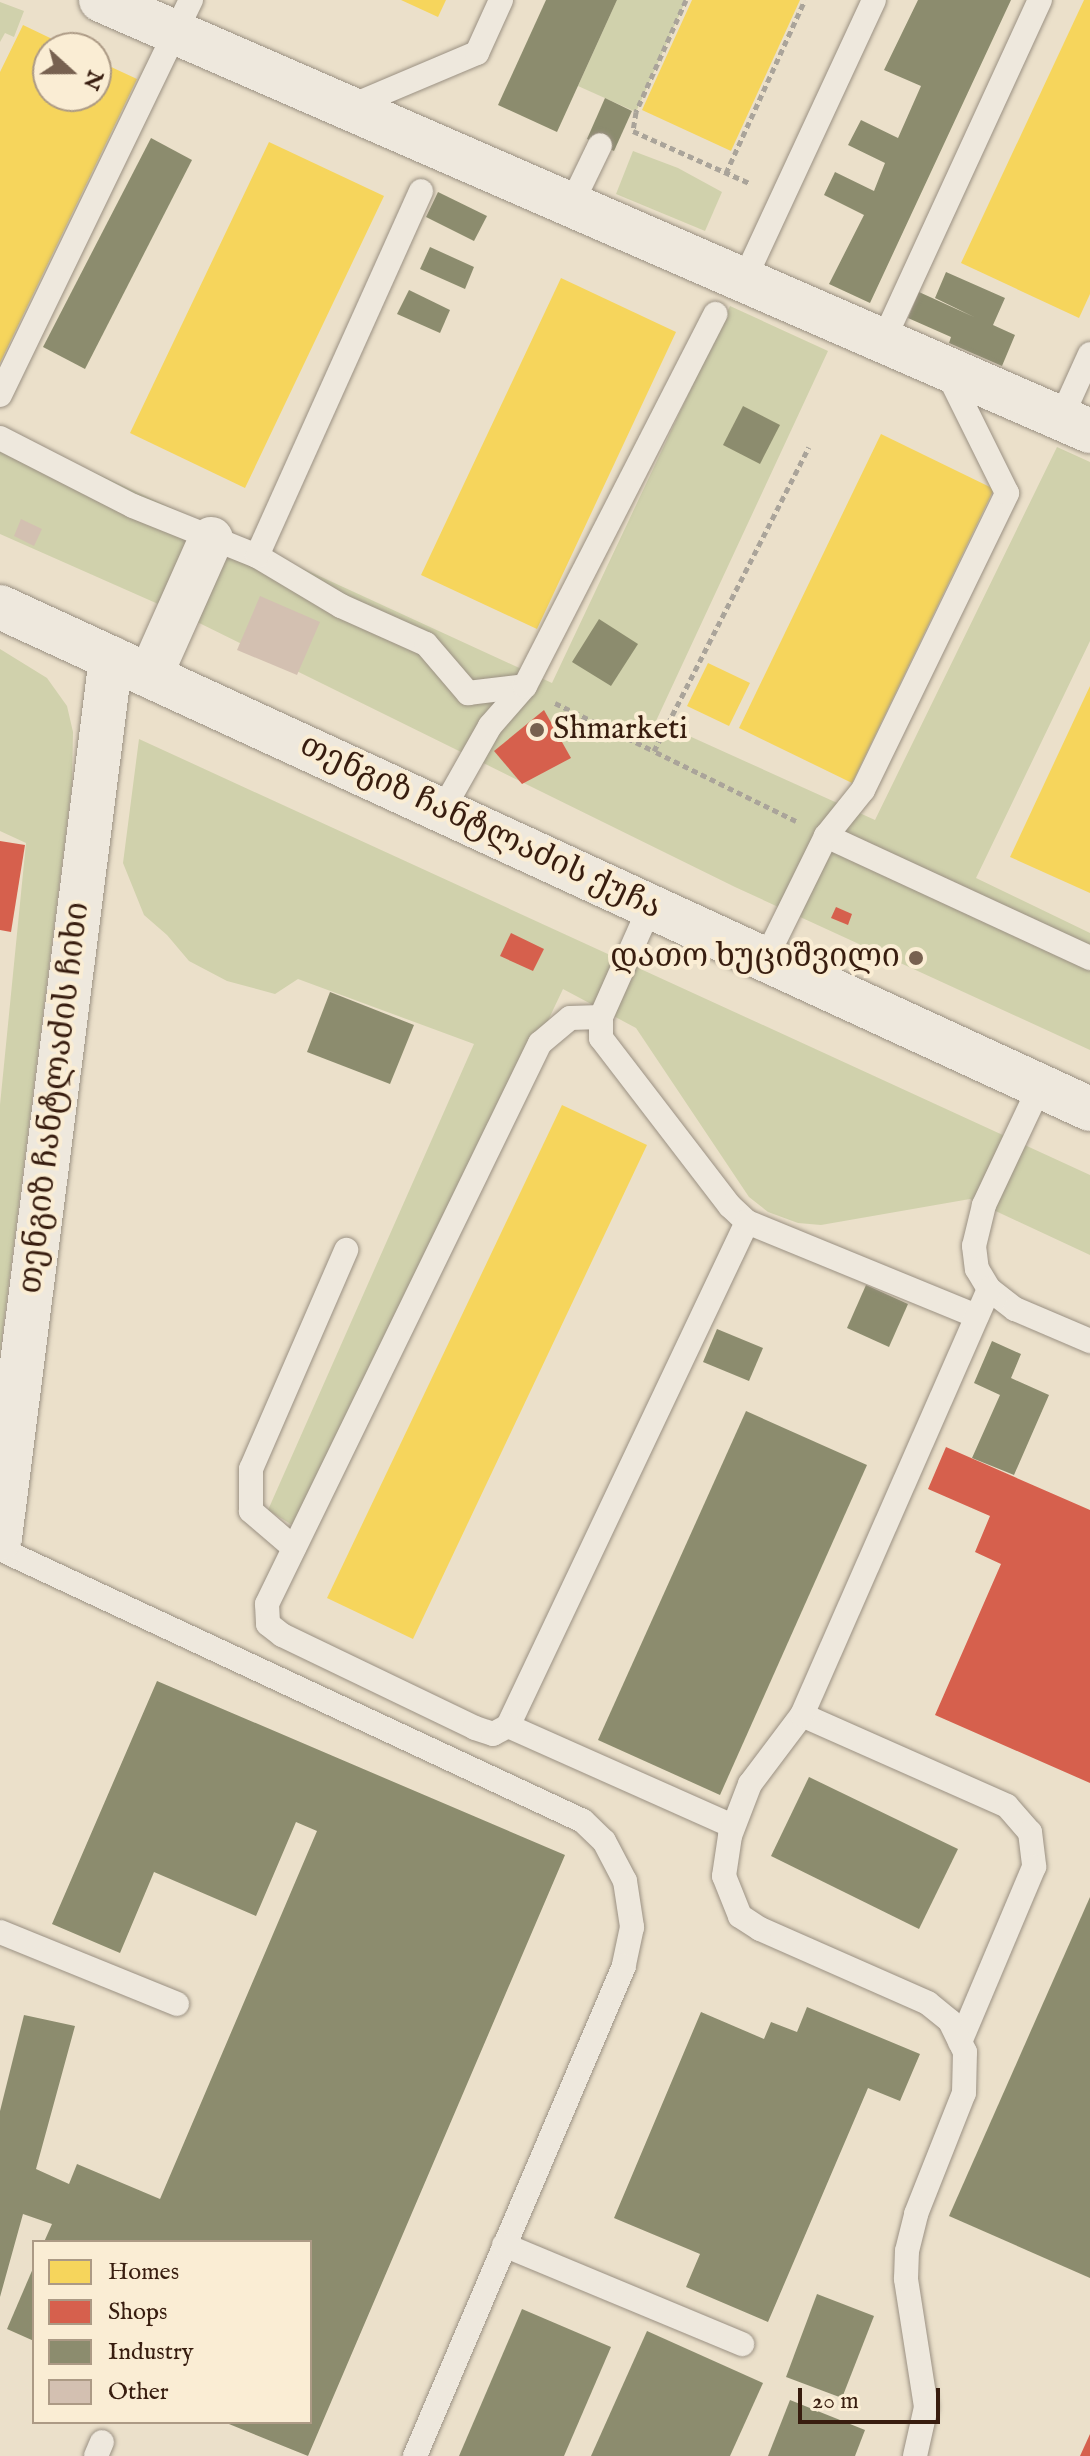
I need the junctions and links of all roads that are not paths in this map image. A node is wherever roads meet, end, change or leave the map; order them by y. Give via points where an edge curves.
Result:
1 (101, 0) edge
2 (501, 0) edge
3 (874, 0) edge
4 (1040, 0) edge
5 (184, 16) edge
6 (349, 107) junction
7 (600, 145) dead end
8 (421, 191) dead end
9 (572, 203) junction
10 (745, 278) junction
11 (715, 314) dead end
12 (884, 339) junction
13 (1090, 354) edge
14 (944, 366) junction
15 (0, 395) edge
16 (1075, 425) edge
17 (0, 438) edge
18 (211, 539) junction
19 (257, 556) junction
20 (0, 607) edge
21 (111, 658) junction
22 (150, 676) junction
23 (525, 686) junction
24 (442, 811) junction
25 (826, 836) junction
26 (650, 907) junction
27 (1090, 958) edge
28 (765, 960) junction
29 (601, 1017) junction
30 (1040, 1086) junction
31 (1090, 1109) edge
32 (747, 1222) junction
33 (346, 1250) dead end
34 (989, 1289) junction
35 (976, 1316) junction
36 (1090, 1341) edge
37 (0, 1538) edge
38 (294, 1548) junction
39 (0, 1549) edge
40 (802, 1715) junction
41 (508, 1726) junction
42 (733, 1826) junction
43 (0, 1932) edge
44 (177, 2004) dead end
45 (960, 2042) junction
46 (504, 2245) junction
47 (742, 2344) dead end
48 (415, 2456) edge
49 (915, 2456) edge

1 - 5 street
2 - 6 lane via 477,53
3 - 10 lane
4 - 12 lane
5 - 6 street
5 - 15 lane
6 - 9 street
7 - 9 lane
8 - 19 lane
9 - 10 street
10 - 12 street
11 - 23 lane
12 - 14 street
13 - 16 lane
14 - 16 street
14 - 25 lane via 1007,493 863,790
17 - 18 lane
18 - 19 lane
18 - 22 street
19 - 23 lane via 341,606 426,644 468,693
20 - 21 street, თენგიზ ჩანტლაძის ქუჩა
21 - 22 street, თენგიზ ჩანტლაძის ქუჩა
21 - 37 street, თენგიზ ჩანტლაძის ჩიხი
22 - 24 street, თენგიზ ჩანტლაძის ქუჩა
23 - 24 lane via 490,726
24 - 26 street, თენგიზ ჩანტლაძის ქუჩა
25 - 27 lane
25 - 28 lane
26 - 28 street, თენგიზ ჩანტლაძის ქუჩა
26 - 29 lane
28 - 30 street, თენგიზ ჩანტლაძის ქუჩა
29 - 32 lane via 601,1038
29 - 38 lane via 570,1018 540,1043
30 - 31 street, თენგიზ ჩანტლაძის ქუჩა
30 - 34 lane via 984,1205 974,1246 977,1269
32 - 35 lane
32 - 41 lane
33 - 38 lane via 251,1469 251,1511
34 - 35 lane
34 - 36 lane via 1015,1309
35 - 40 lane
38 - 41 lane via 267,1604 268,1624 475,1728 493,1734
39 - 46 lane via 583,1821 604,1841 625,1881 632,1927 624,1966
40 - 42 lane via 750,1784
40 - 45 lane via 1007,1806 1030,1832 1034,1867
41 - 42 lane
42 - 45 lane via 724,1876 740,1916 928,2003 950,2021
43 - 44 lane
45 - 49 lane via 965,2052 964,2093 916,2214 907,2251 906,2279 926,2407
46 - 47 lane
46 - 48 lane

